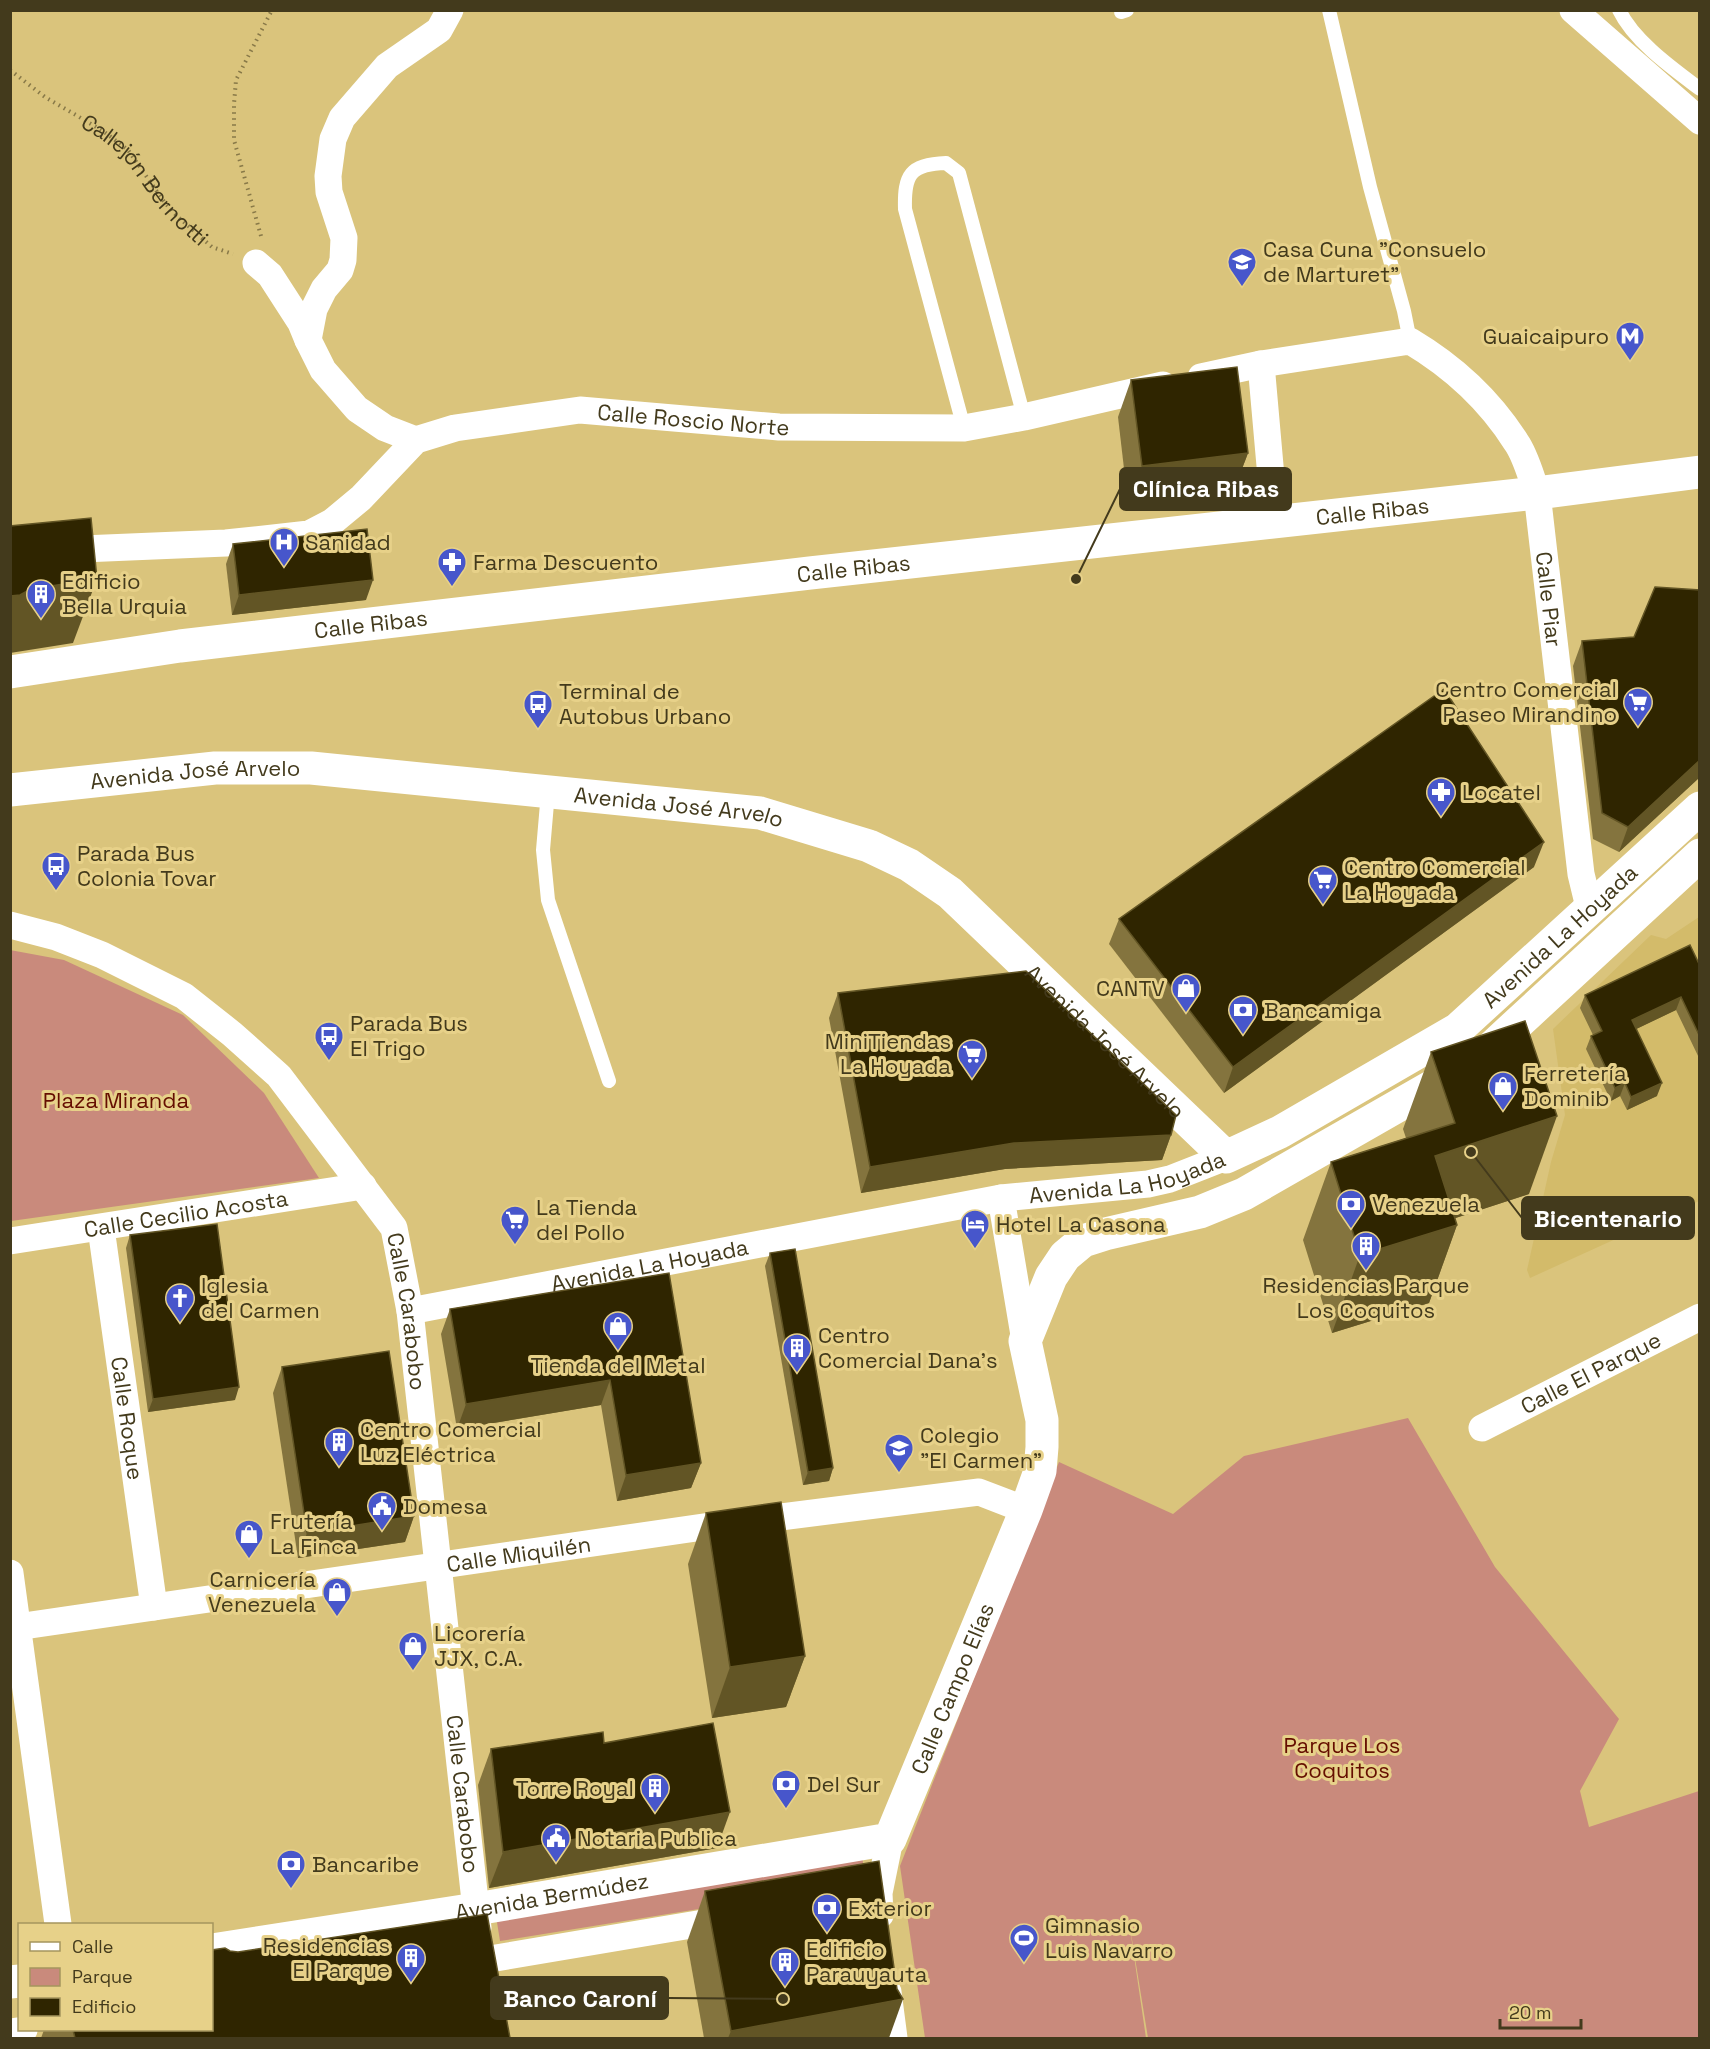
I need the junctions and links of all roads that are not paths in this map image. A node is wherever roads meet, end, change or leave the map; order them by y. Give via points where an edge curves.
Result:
1 (450, 10) edge
2 (1329, 10) edge
3 (1573, 10) edge
4 (1619, 10) edge
5 (1700, 89) edge
6 (1700, 120) edge
7 (260, 267) road end
8 (308, 340) junction
9 (1410, 341) junction
10 (1261, 364) junction
11 (1024, 417) junction
12 (964, 428) junction
13 (416, 440) junction
14 (1700, 472) edge
15 (1537, 493) junction
16 (1275, 522) junction
17 (10, 552) edge
18 (10, 672) edge
19 (10, 790) edge
20 (548, 792) junction
21 (1700, 808) edge
22 (1697, 864) edge
23 (1589, 907) junction
24 (10, 925) edge
25 (609, 1081) dead end
26 (1226, 1157) junction
27 (363, 1186) junction
28 (1001, 1198) junction
29 (101, 1228) junction
30 (10, 1241) edge
31 (410, 1311) junction
32 (1700, 1317) edge
33 (1025, 1341) junction
34 (1482, 1428) dead end
35 (1026, 1510) junction
36 (439, 1566) junction
37 (10, 1573) edge
38 (154, 1607) junction
39 (14, 1627) edge
40 (890, 1839) junction
41 (476, 1909) junction
42 (751, 1914) edge
43 (58, 1923) edge
44 (213, 1950) edge
45 (435, 1967) edge
46 (485, 1971) junction
47 (894, 2038) edge

1 - 8 street via 439,30 387,66 342,118 333,139 328,176 329,192 344,238 343,260 314,309
2 - 9 lane
3 - 6 street
4 - 5 lane via 1625,22 1667,64
7 - 8 street via 270,274
8 - 13 street via 323,370 357,410 385,428
9 - 10 street, Calle Roscio Norte
9 - 15 street, Calle Piar via 1449,367 1498,419 1518,443
10 - 11 street, Calle Roscio Norte
10 - 16 street
11 - 12 street, Calle Roscio Norte
11 - 12 lane via 959,173 946,163 931,163 911,173 904,186 904,209
12 - 13 street, Calle Roscio Norte via 779,427 580,410 456,428
13 - 17 street, Calle Roscio Norte via 361,498 332,522 309,534 226,543
14 - 15 street, Calle Ribas
15 - 16 street, Calle Ribas
15 - 23 street, Calle Piar via 1581,874
16 - 18 street, Calle Ribas via 204,643
19 - 20 street, Avenida José Arvelo via 215,768 310,768
20 - 25 lane via 543,850 548,900
20 - 26 street, Avenida José Arvelo via 760,813 869,846 909,865 950,893
21 - 23 street, Avenida La Hoyada
22 - 33 street, Avenida La Hoyada via 1470,1064 1244,1194 1200,1212 1083,1241 1065,1256 1051,1277
23 - 26 street, Avenida La Hoyada via 1458,1029 1280,1131
24 - 27 street, Calle Carabobo via 102,955 184,996 279,1076
26 - 28 street, Avenida La Hoyada via 1148,1184
27 - 29 street, Calle Cecilio Acosta
27 - 31 street, Calle Carabobo via 394,1228
28 - 31 street, Avenida La Hoyada
28 - 33 street
29 - 30 street, Calle Cecilio Acosta
29 - 38 street, Calle Roque
31 - 36 street, Calle Carabobo
32 - 34 street, Calle El Parque
33 - 35 street, Calle Campo Elías via 1042,1420 1040,1471
35 - 36 street, Calle Miquilén via 979,1492
35 - 40 street, Calle Campo Elías
36 - 38 street, Calle Miquilén
36 - 41 street, Calle Carabobo
37 - 39 street
38 - 39 street, Calle Miquilén
39 - 43 street
40 - 41 street, Avenida Bermúdez
40 - 47 street, Calle Campo Elías via 868,1895 884,1956
41 - 44 street, Avenida Bermúdez
41 - 46 street, Calle Carabobo
42 - 46 street
45 - 46 street

